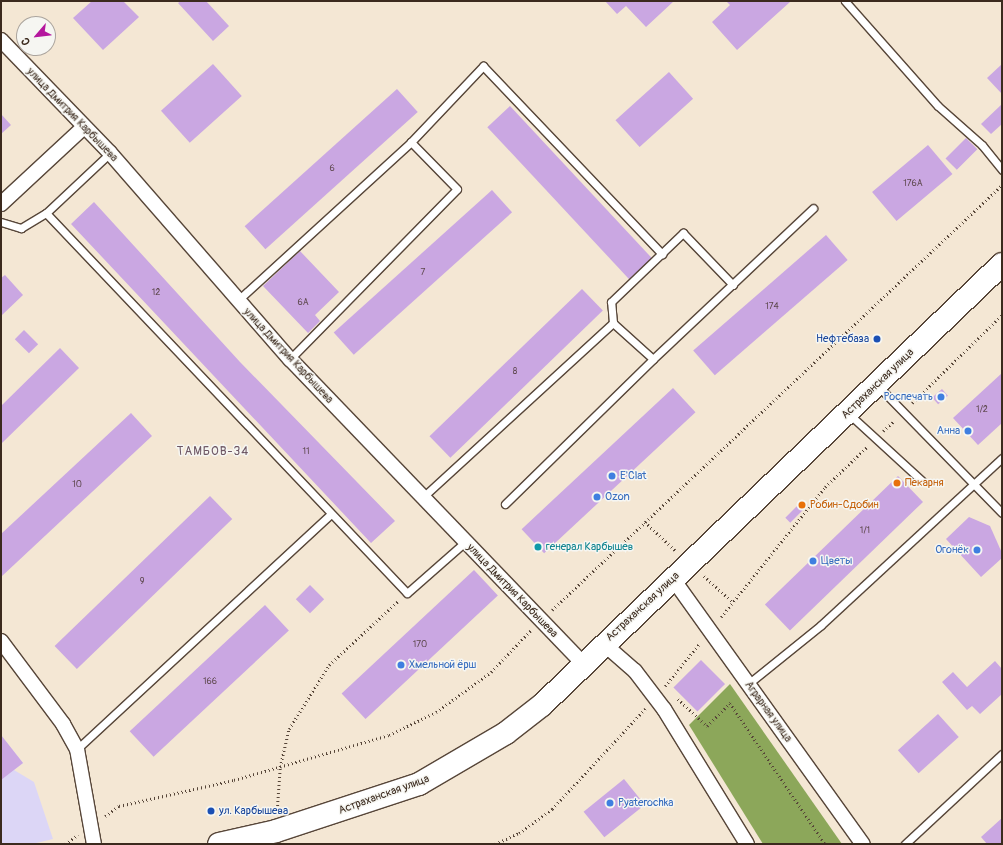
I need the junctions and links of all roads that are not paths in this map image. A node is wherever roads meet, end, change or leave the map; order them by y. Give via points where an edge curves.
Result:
1 (845, 1) edge
2 (1, 40) edge
3 (84, 126) junction
4 (411, 142) junction
5 (110, 153) junction
6 (1002, 170) edge
7 (1, 204) edge
8 (813, 208) dead end
9 (46, 213) junction
10 (1, 222) edge
11 (662, 254) junction
12 (1002, 264) edge
13 (733, 285) junction
14 (237, 301) junction
15 (613, 323) junction
16 (290, 358) junction
17 (653, 359) junction
18 (877, 385) junction
19 (848, 412) junction
20 (1002, 458) edge
21 (922, 481) dead end
22 (974, 485) junction
23 (423, 497) junction
24 (505, 504) dead end
25 (1002, 513) edge
26 (330, 515) junction
27 (464, 542) junction
28 (674, 579) junction
29 (1, 641) edge
30 (604, 644) junction
31 (584, 664) junction
32 (748, 684) junction
33 (77, 749) junction
34 (1002, 754) edge
35 (94, 844) edge
36 (219, 844) edge
37 (747, 844) edge
38 (863, 844) edge
39 (905, 844) edge

1 - 6 lane via 938,106 982,145
2 - 3 street, улица Дмитрия Карбышева
3 - 5 street, улица Дмитрия Карбышева
3 - 7 street
4 - 11 lane via 483,66
4 - 14 lane
4 - 16 lane via 457,189
5 - 9 lane
5 - 14 street, улица Дмитрия Карбышева
8 - 13 lane
9 - 10 lane via 21,228
9 - 26 lane
11 - 13 lane via 683,233
11 - 15 lane via 612,302
12 - 18 main road, Астраханская улица
13 - 17 lane
14 - 16 street, улица Дмитрия Карбышева
15 - 17 lane
15 - 23 lane
16 - 23 street, улица Дмитрия Карбышева
17 - 24 lane
18 - 19 main road, Астраханская улица
18 - 22 lane
19 - 21 lane
19 - 28 main road, Астраханская улица
20 - 22 lane
22 - 25 lane
22 - 32 lane via 821,625
23 - 27 street, улица Дмитрия Карбышева
26 - 27 lane via 407,593
26 - 33 lane
27 - 31 street, улица Дмитрия Карбышева
28 - 30 main road, Астраханская улица
28 - 32 street, Аграрная улица
29 - 33 street via 63,724
30 - 31 main road, Астраханская улица
30 - 37 street via 635,670
31 - 36 main road, Астраханская улица via 506,734 448,770 370,802 276,831
32 - 38 street, Аграрная улица
33 - 35 street
34 - 39 lane

